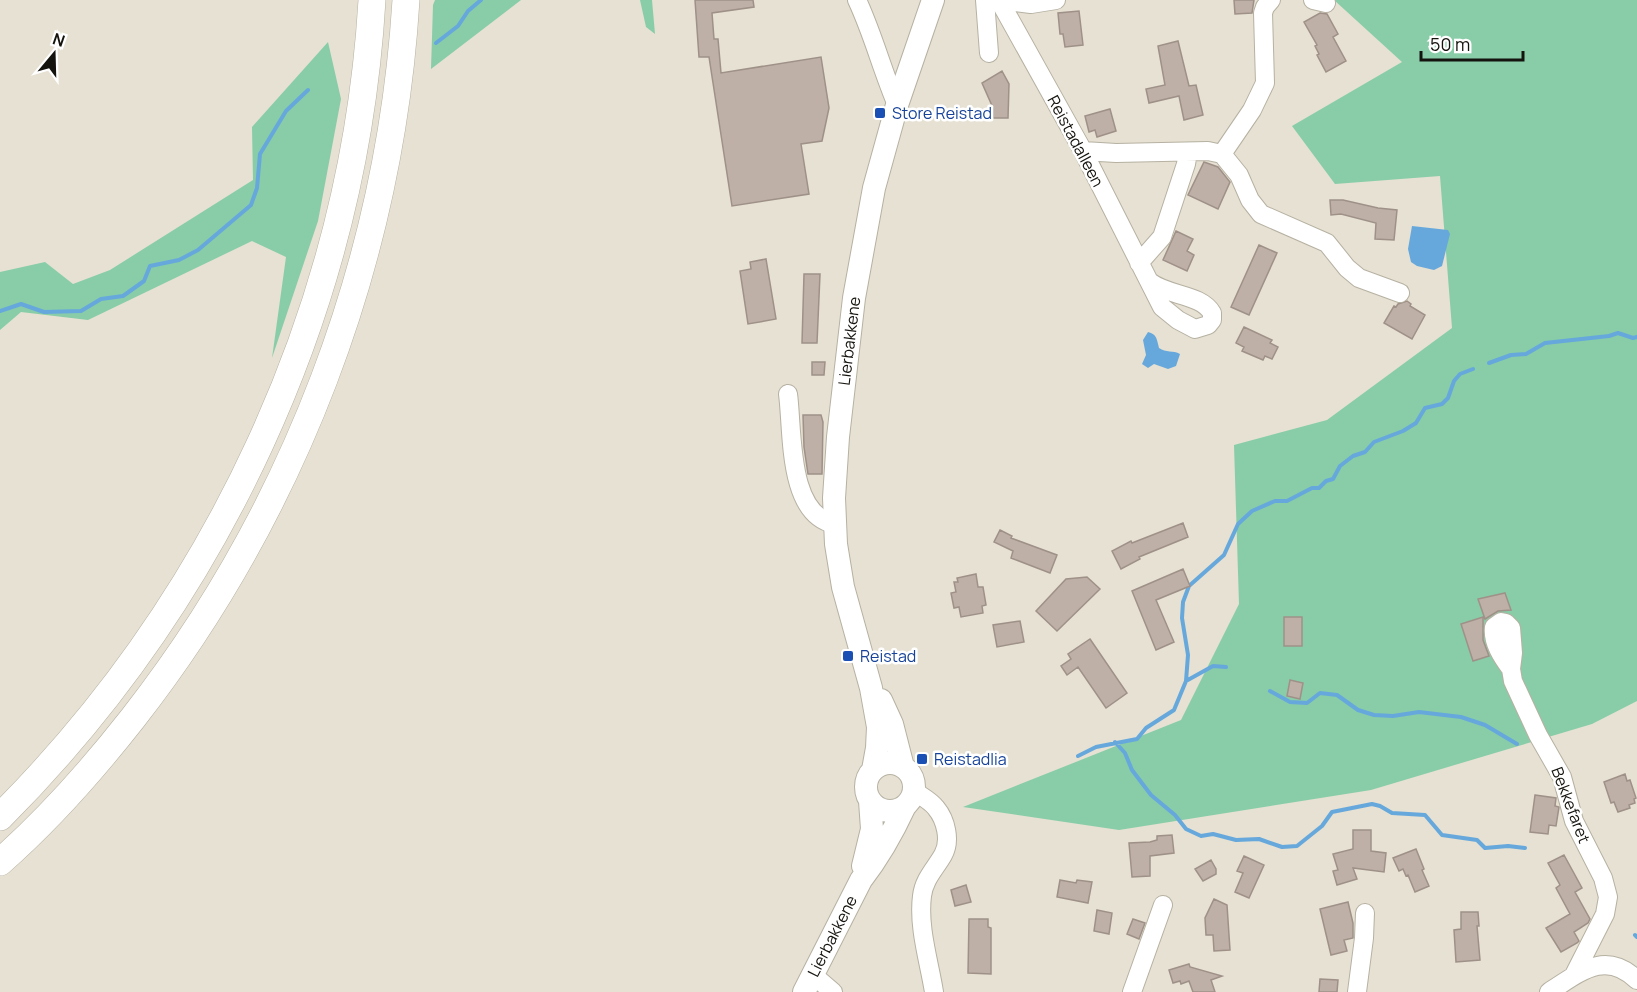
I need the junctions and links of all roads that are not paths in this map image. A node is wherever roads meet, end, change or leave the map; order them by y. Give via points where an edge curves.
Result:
1 (372, 0) edge
2 (406, 0) edge
3 (857, 0) edge
4 (933, 0) edge
5 (985, 0) edge
6 (1000, 0) edge
7 (1056, 0) edge
8 (1271, 0) edge
9 (989, 53) dead end
10 (897, 105) junction
11 (1083, 150) junction
12 (1188, 152) junction
13 (1222, 154) junction
14 (1139, 263) junction
15 (1150, 282) dead end
16 (1400, 293) dead end
17 (788, 394) dead end
18 (834, 524) junction
19 (1511, 669) dead end
20 (871, 688) junction
21 (903, 767) junction
22 (873, 770) junction
23 (910, 798) junction
24 (870, 801) junction
25 (0, 817) edge
26 (2, 860) edge
27 (861, 880) junction
28 (1163, 905) dead end
29 (1365, 913) dead end
30 (1574, 975) junction
31 (1637, 980) edge
32 (808, 983) edge
33 (833, 992) edge
34 (934, 992) edge
35 (1132, 992) edge
36 (1357, 992) edge
37 (1549, 992) edge

1 - 25 highway via 360,117 343,203 321,286 283,393 249,469 203,556 129,668 34,784
2 - 26 highway via 393,122 375,215 344,326 315,405 278,487 214,602 147,700 83,778
3 - 10 street
4 - 10 main road, Lierbakkene
5 - 9 street
6 - 7 street via 1031,4
6 - 11 street, Reistadalleen
8 - 13 street via 1263,13 1265,83
10 - 18 main road, Lierbakkene via 874,188 854,298 838,438
11 - 12 street
11 - 14 street, Reistadalleen
12 - 13 street
12 - 14 street via 1162,237
13 - 16 street via 1261,214 1327,243 1359,278
14 - 15 street, Reistadalleen
17 - 18 street via 800,486 818,518
18 - 20 main road, Lierbakkene via 843,587
19 - 30 street, Bekkefaret via 1519,695 1562,777 1574,821 1603,878 1608,897 1605,914
20 - 21 main road, Lierbakkene via 886,709
20 - 22 main road, Lierbakkene via 878,728
21 - 22 main road via 887,763
21 - 23 main road via 912,776
22 - 24 main road via 866,786
23 - 24 main road via 895,811 876,807
23 - 27 main road, Lierbakkene
23 - 34 street via 936,808 948,840 922,894 921,919
24 - 27 main road, Lierbakkene via 872,829
27 - 32 main road, Lierbakkene
28 - 35 street
29 - 36 street
30 - 31 street via 1605,964 1619,967
30 - 37 street
32 - 33 street

